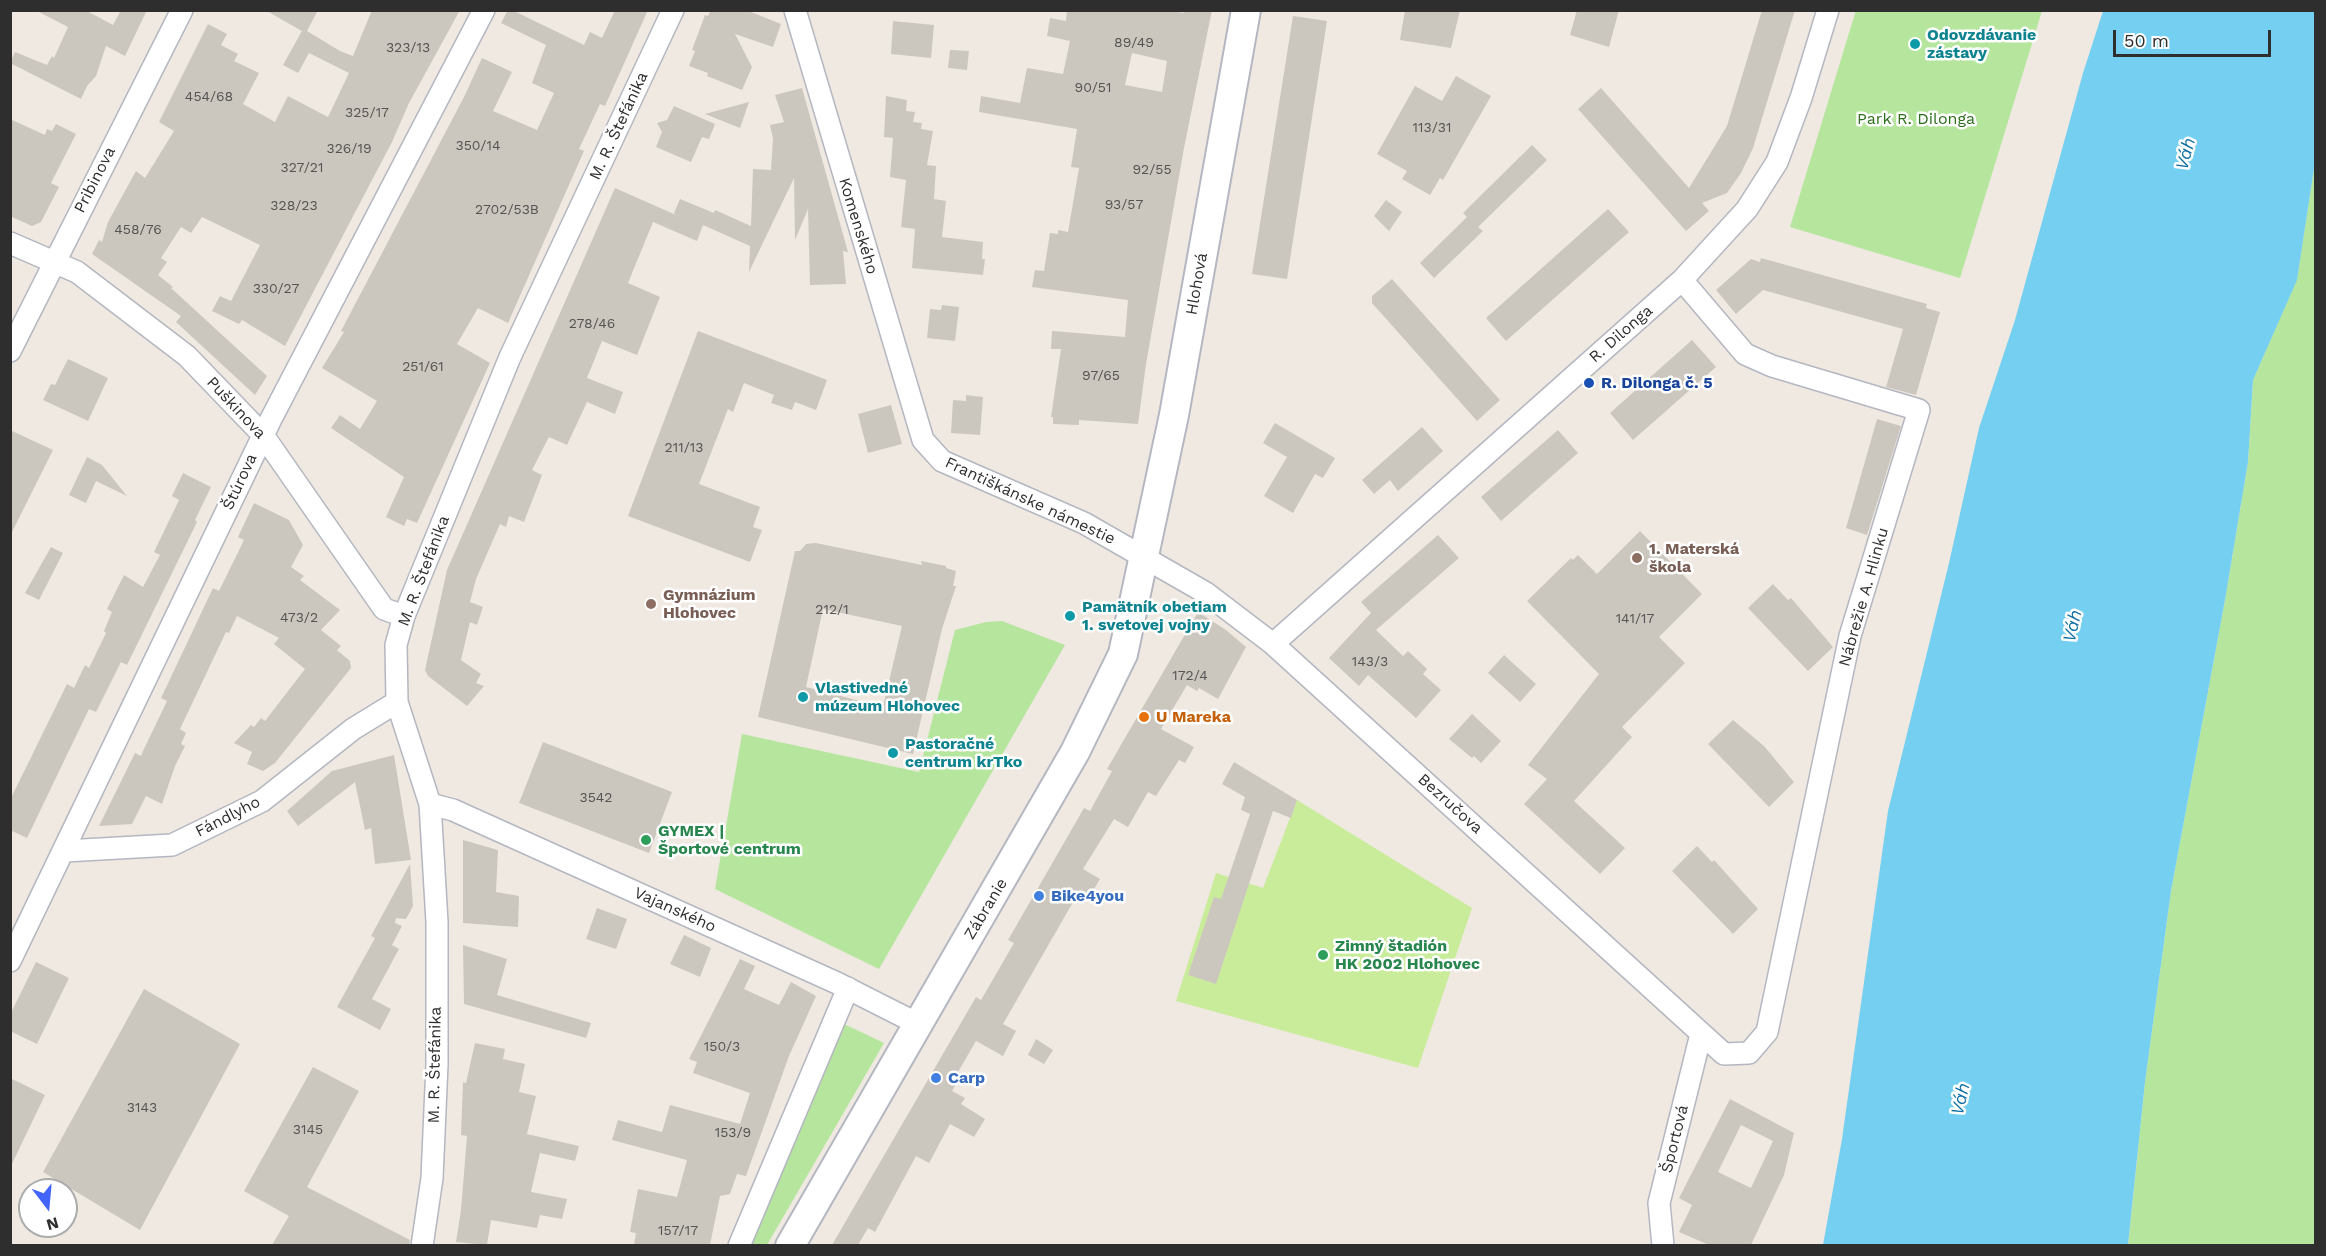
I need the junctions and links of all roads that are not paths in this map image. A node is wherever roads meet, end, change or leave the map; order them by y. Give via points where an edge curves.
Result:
1 (182, 10) edge
2 (484, 10) edge
3 (673, 10) edge
4 (795, 10) edge
5 (1246, 10) edge
6 (1828, 10) edge
7 (10, 243) edge
8 (54, 261) junction
9 (1682, 280) junction
10 (10, 351) edge
11 (263, 435) junction
12 (923, 440) joint
13 (1143, 556) junction
14 (404, 616) junction
15 (1273, 644) junction
16 (398, 702) junction
17 (430, 804) junction
18 (65, 851) junction
19 (10, 961) edge
20 (848, 988) junction
21 (918, 1024) junction
22 (1701, 1034) junction
23 (1749, 1053) joint
24 (422, 1245) edge
25 (739, 1245) edge
26 (790, 1245) edge
27 (1663, 1245) edge

1 - 8 street, Pribinova
2 - 11 street, Štúrova
3 - 14 street, M. R. Štefánika via 510,357
4 - 12 street, Komenského
5 - 13 main road, Hlohová via 1174,415
6 - 9 street, R. Dilonga via 1777,162 1747,209
7 - 8 street, Puškinova
8 - 10 street, Pribinova
8 - 11 street, Puškinova via 76,272 187,356
9 - 15 street, R. Dilonga
9 - 23 street, Nábrežie A. Hlinku via 1745,354 1772,366 1919,410 1850,636 1767,1032
11 - 14 street, Puškinova via 384,609
11 - 18 street, Štúrova
12 - 13 street, Františkánske námestie via 942,461 1084,523
13 - 15 street, Bezručova via 1206,592
13 - 21 main road, Zábranie via 1123,654 1096,712
14 - 16 street, M. R. Štefánika via 396,645
15 - 22 street, Bezručova
16 - 17 street, M. R. Štefánika
16 - 18 street, Fándlyho via 353,729 262,801 172,845
17 - 20 street, Vajanského via 453,810
17 - 24 street, M. R. Štefánika via 437,1064 432,1178
18 - 19 street, Štúrova
20 - 21 street, Vajanského
20 - 25 street
21 - 26 main road, Zábranie
22 - 23 street, Bezručova via 1724,1054
22 - 27 street, Športová via 1659,1203

